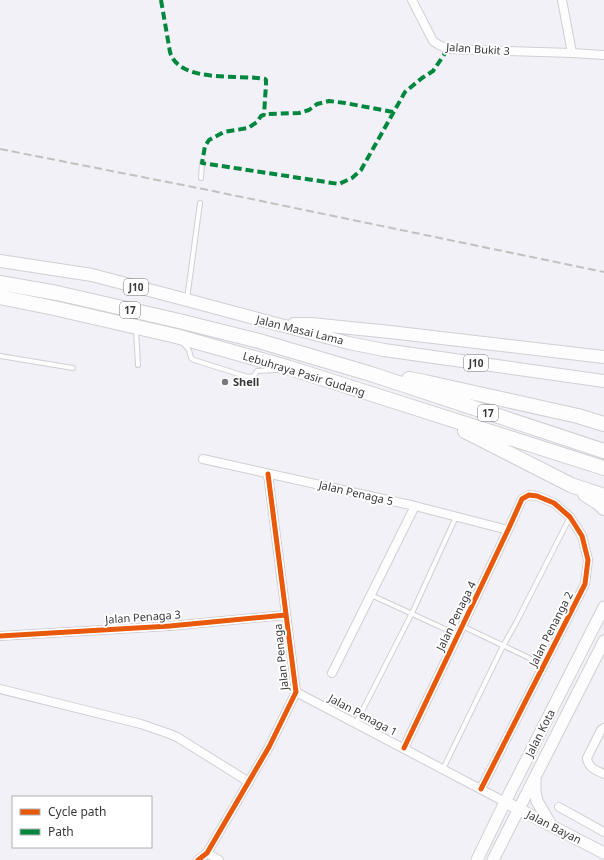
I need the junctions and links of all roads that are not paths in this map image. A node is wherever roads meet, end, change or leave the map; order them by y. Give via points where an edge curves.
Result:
1 (412, 0) edge
2 (562, 0) edge
3 (572, 53) junction
4 (604, 56) edge
5 (202, 163) dead end
6 (201, 178) dead end
7 (200, 203) dead end
8 (0, 261) edge
9 (0, 283) edge
10 (0, 298) edge
11 (187, 300) junction
12 (269, 322) junction
13 (135, 326) junction
14 (354, 329) junction
15 (176, 336) junction
16 (349, 343) junction
17 (0, 356) edge
18 (604, 357) edge
19 (138, 365) dead end
20 (73, 368) dead end
21 (290, 368) junction
22 (371, 374) junction
23 (604, 381) edge
24 (409, 406) junction
25 (604, 424) edge
26 (604, 452) edge
27 (203, 459) dead end
28 (604, 468) edge
29 (268, 474) junction
30 (571, 485) junction
31 (529, 495) joint
32 (604, 496) edge
33 (415, 506) junction
34 (604, 508) edge
35 (456, 517) junction
36 (570, 517) junction
37 (508, 530) junction
38 (371, 594) junction
39 (604, 607) edge
40 (412, 613) junction
41 (286, 615) junction
42 (462, 626) junction
43 (458, 635) junction
44 (0, 636) edge
45 (604, 641) edge
46 (503, 646) junction
47 (544, 665) junction
48 (332, 673) dead end
49 (0, 689) edge
50 (296, 692) junction
51 (356, 723) junction
52 (604, 728) edge
53 (404, 748) junction
54 (443, 769) junction
55 (604, 774) edge
56 (536, 776) junction
57 (249, 782) junction
58 (481, 789) junction
59 (505, 802) junction
60 (559, 807) dead end
61 (519, 809) junction
62 (551, 826) junction
63 (604, 832) edge
64 (206, 853) junction
65 (604, 853) edge
66 (198, 860) edge
67 (219, 860) edge
68 (476, 860) edge
69 (493, 860) edge

1 - 3 street, Jalan Bukit 3 via 433,41 448,49
2 - 3 street
3 - 4 street, Jalan Bukit 3
5 - 6 lane
7 - 11 lane
8 - 11 main road, Jalan Masai Lama / J10 via 92,275
9 - 22 highway, Lebuhraya Pasir Gudang / 17 via 57,293 179,321 259,341
10 - 13 highway, Lebuhraya Pasir Gudang / 17
11 - 12 main road, Jalan Masai Lama / J10
12 - 14 main road
12 - 16 main road, Jalan Masai Lama / J10
13 - 15 highway, Lebuhraya Pasir Gudang / 17
13 - 19 lane
14 - 16 main road via 347,334
14 - 18 main road
15 - 21 highway, Lebuhraya Pasir Gudang / 17
15 - 21 lane via 190,350 192,359 248,377 254,376 257,371
16 - 23 main road, Jalan Masai Lama / J10
17 - 20 lane
21 - 24 highway, Lebuhraya Pasir Gudang / 17
22 - 25 highway via 425,382
22 - 26 highway, Lebuhraya Pasir Gudang / 17
24 - 28 highway, Lebuhraya Pasir Gudang / 17
24 - 30 highway
27 - 29 street, Jalan Penaga 5
29 - 33 street, Jalan Penaga 5
29 - 41 street, Jalan Penaga
30 - 32 highway
30 - 34 highway
31 - 36 street, Jalan Penanga 2 via 554,503
31 - 37 street, Jalan Penaga 4 via 522,499
33 - 35 street, Jalan Penaga 5
33 - 38 street
35 - 37 street, Jalan Penaga 5
35 - 40 lane
36 - 46 lane
36 - 47 street, Jalan Penanga 2 via 582,536 588,560 586,584
37 - 42 street, Jalan Penaga 4
38 - 40 lane
38 - 48 street
39 - 59 main road, Jalan Kota
40 - 43 lane
40 - 51 lane
41 - 44 street, Jalan Penaga 3 via 170,626
41 - 50 street, Jalan Penaga
42 - 43 street, Jalan Penaga 4
42 - 46 lane
43 - 53 street, Jalan Penaga 4
45 - 56 main road, Jalan Kota
46 - 47 lane
46 - 54 lane
47 - 58 street, Jalan Penanga 2
49 - 57 street via 141,724 167,733
50 - 51 street, Jalan Penaga 1
50 - 57 street, Jalan Penaga
51 - 53 street, Jalan Penaga 1
52 - 55 street via 587,758 590,767
53 - 54 street, Jalan Penaga 1
54 - 58 street, Jalan Penaga 1
56 - 61 main road, Jalan Kota
56 - 62 main road via 537,801
57 - 64 street, Jalan Penaga
58 - 59 street, Jalan Penaga 1
59 - 61 main road, Jalan Bayan
59 - 68 main road, Jalan Kota
60 - 63 street
61 - 62 main road, Jalan Bayan
61 - 69 main road, Jalan Kota
62 - 65 main road, Jalan Bayan
64 - 66 street, Jalan Penaga
64 - 67 street

